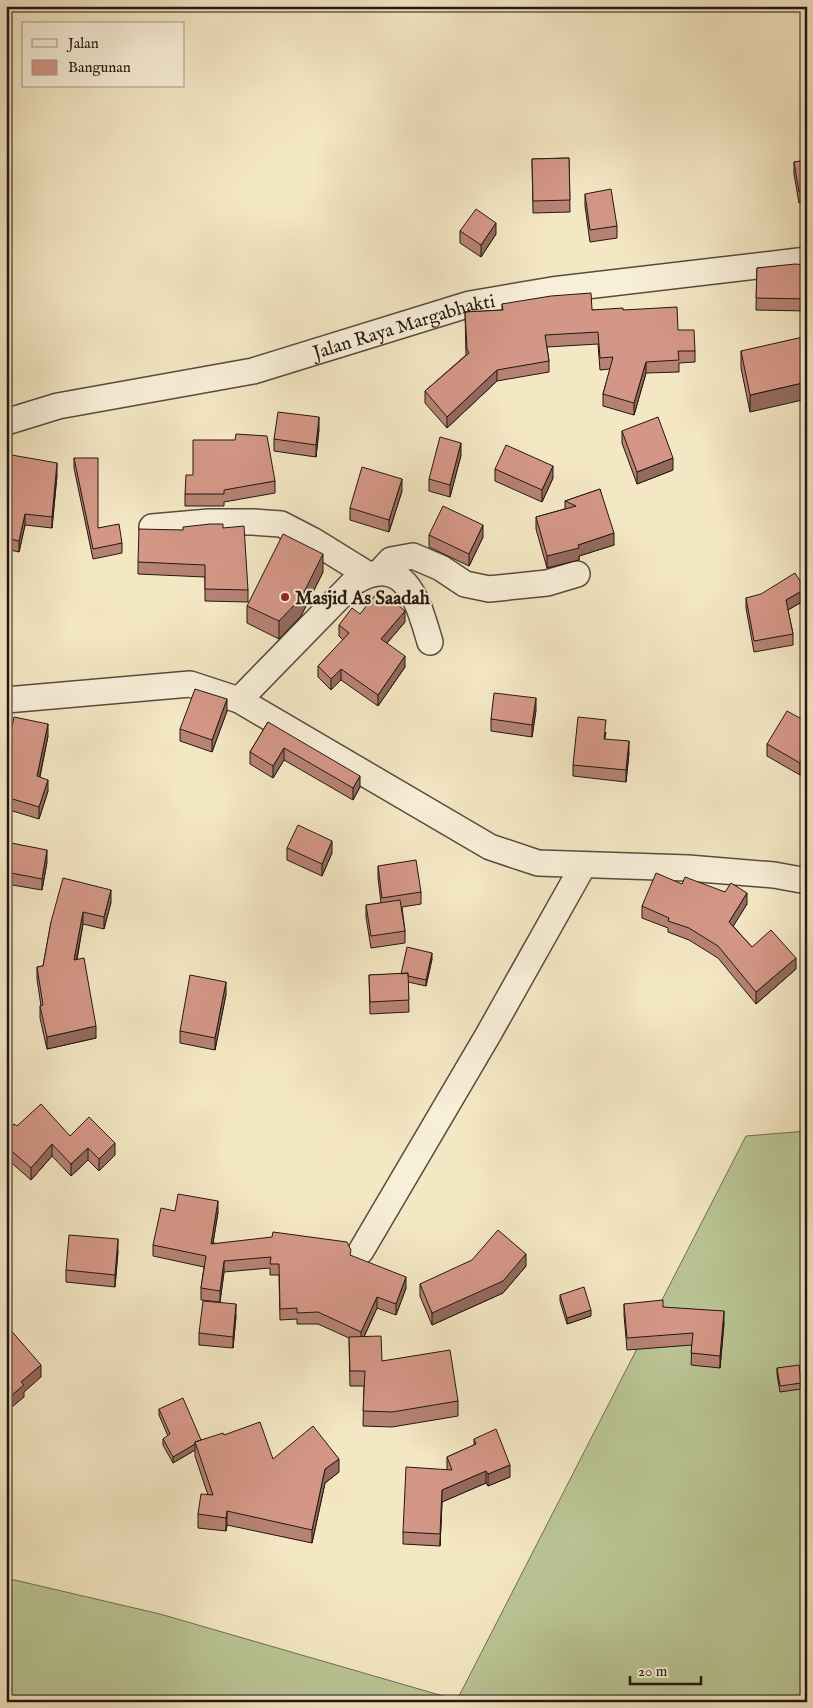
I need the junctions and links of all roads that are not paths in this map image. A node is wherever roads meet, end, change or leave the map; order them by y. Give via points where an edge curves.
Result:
1 (807, 260) edge
2 (6, 422) edge
3 (152, 527) edge
4 (373, 573) junction
5 (576, 574) dead end
6 (430, 642) dead end
7 (6, 700) edge
8 (239, 700) junction
9 (583, 866) junction
10 (807, 881) edge
11 (361, 1251) dead end

1 - 2 street, Jalan Raya Margabhakti via 552,290 470,304 253,371 58,406
3 - 4 street via 209,522 281,524
4 - 5 street via 391,560 412,556 441,568 465,584 489,589 547,583
4 - 6 street via 403,581 411,590
4 - 8 street via 354,582
7 - 8 street via 190,684
8 - 9 street via 490,846 538,863
9 - 10 street via 688,868
9 - 11 street

